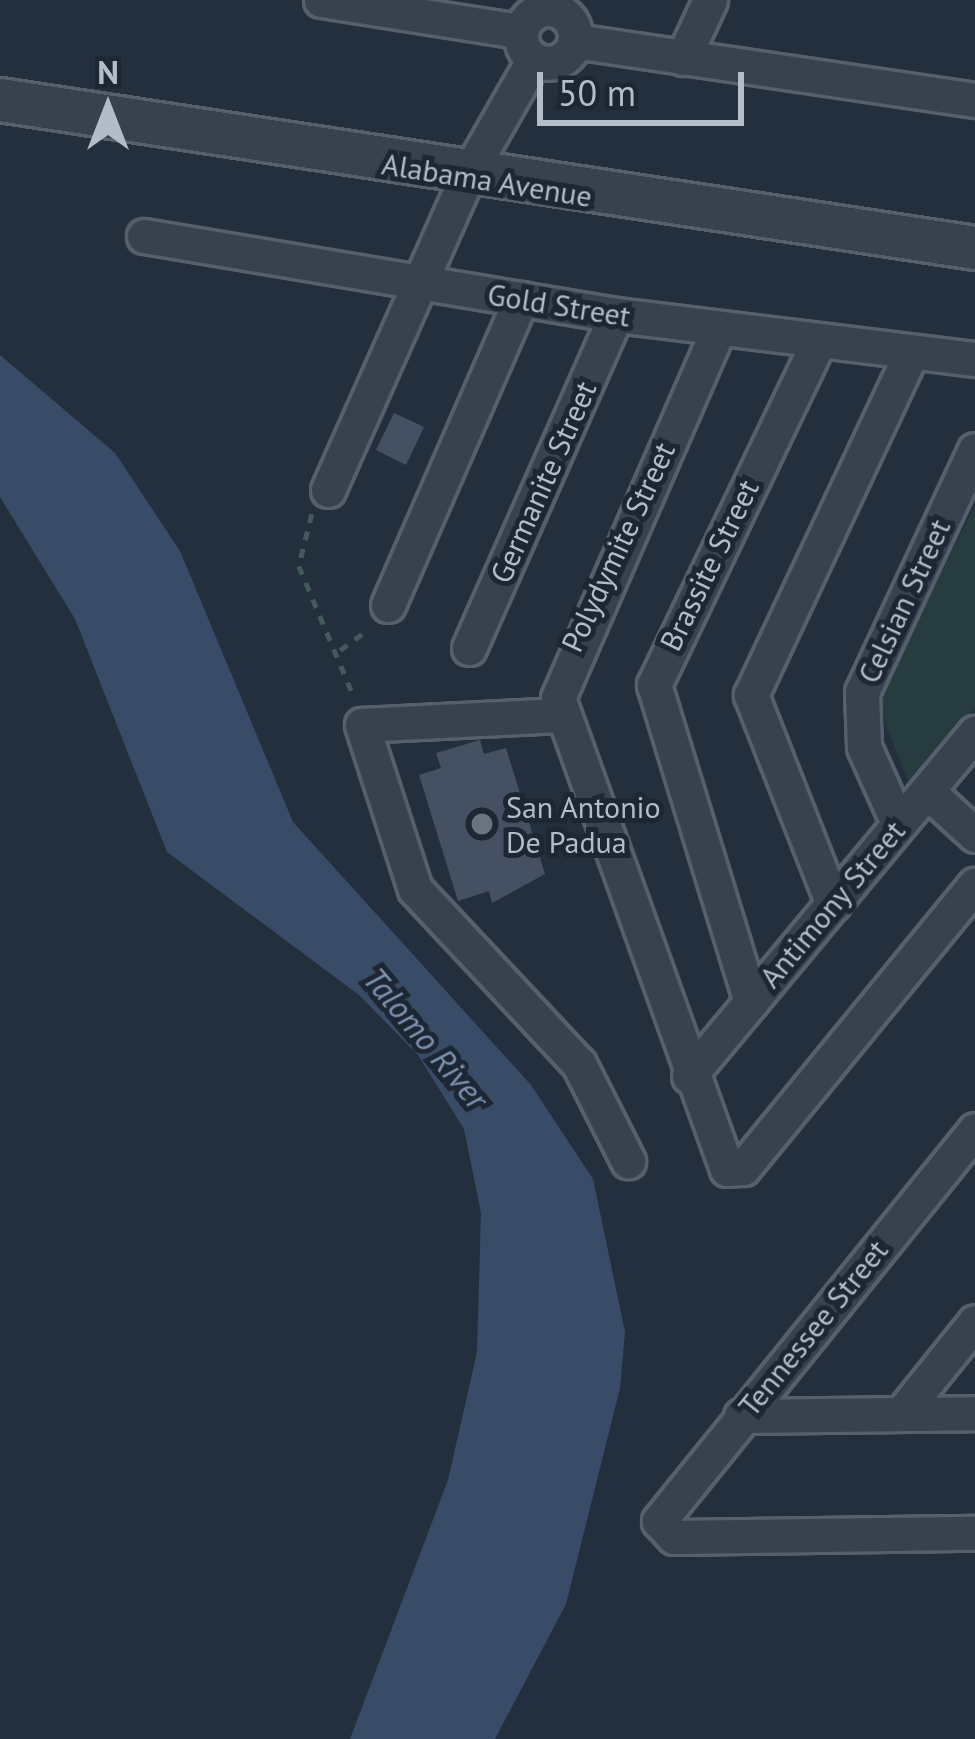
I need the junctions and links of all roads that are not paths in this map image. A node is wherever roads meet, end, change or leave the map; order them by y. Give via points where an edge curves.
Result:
1 (321, 0) edge
2 (710, 0) edge
3 (561, 5) edge
4 (451, 10) edge
5 (575, 40) junction
6 (527, 45) junction
7 (683, 58) junction
8 (0, 100) edge
9 (975, 100) edge
10 (466, 178) junction
11 (145, 236) dead end
12 (975, 248) edge
13 (423, 282) junction
14 (521, 299) junction
15 (616, 315) junction
16 (718, 330) junction
17 (818, 342) junction
18 (911, 354) junction
19 (975, 359) edge
20 (975, 450) edge
21 (328, 490) road end
22 (388, 605) road end
23 (469, 648) dead end
24 (560, 715) junction
25 (975, 733) edge
26 (927, 790) junction
27 (898, 823) junction
28 (975, 835) edge
29 (975, 885) edge
30 (833, 904) junction
31 (751, 1002) junction
32 (689, 1076) junction
33 (975, 1130) edge
34 (628, 1161) dead end
35 (975, 1322) edge
36 (902, 1414) junction
37 (975, 1414) edge
38 (742, 1416) junction
39 (975, 1532) edge

1 - 4 street
2 - 7 street
3 - 5 street
3 - 6 street via 532,14
4 - 6 street
5 - 6 street via 560,61
5 - 7 street
6 - 10 street
7 - 9 street
8 - 10 street, Alabama Avenue
10 - 12 street, Alabama Avenue
10 - 13 street
11 - 13 street, Gold Street
13 - 14 street, Gold Street
13 - 21 street
14 - 15 street, Gold Street
14 - 22 street
15 - 16 street, Gold Street
15 - 23 street, Germanite Street
16 - 17 street, Gold Street
16 - 24 street, Polydymite Street via 566,658
17 - 18 street, Gold Street
17 - 31 street, Brassite Street via 654,685
18 - 19 street, Gold Street
18 - 30 street via 751,695
20 - 27 street, Celsian Street via 862,692 864,747
24 - 32 street, Polydymite Street
24 - 34 street via 362,725 415,889 579,1064
25 - 26 street, Antimony Street
26 - 27 street, Antimony Street
26 - 28 street
27 - 30 street, Antimony Street
29 - 32 street, Polydymite Street via 732,1171
30 - 31 street, Antimony Street
31 - 32 street, Antimony Street
33 - 38 street, Tennessee Street
35 - 36 street
36 - 37 street
36 - 38 street
38 - 39 street, Tennessee Street via 661,1514 661,1529

